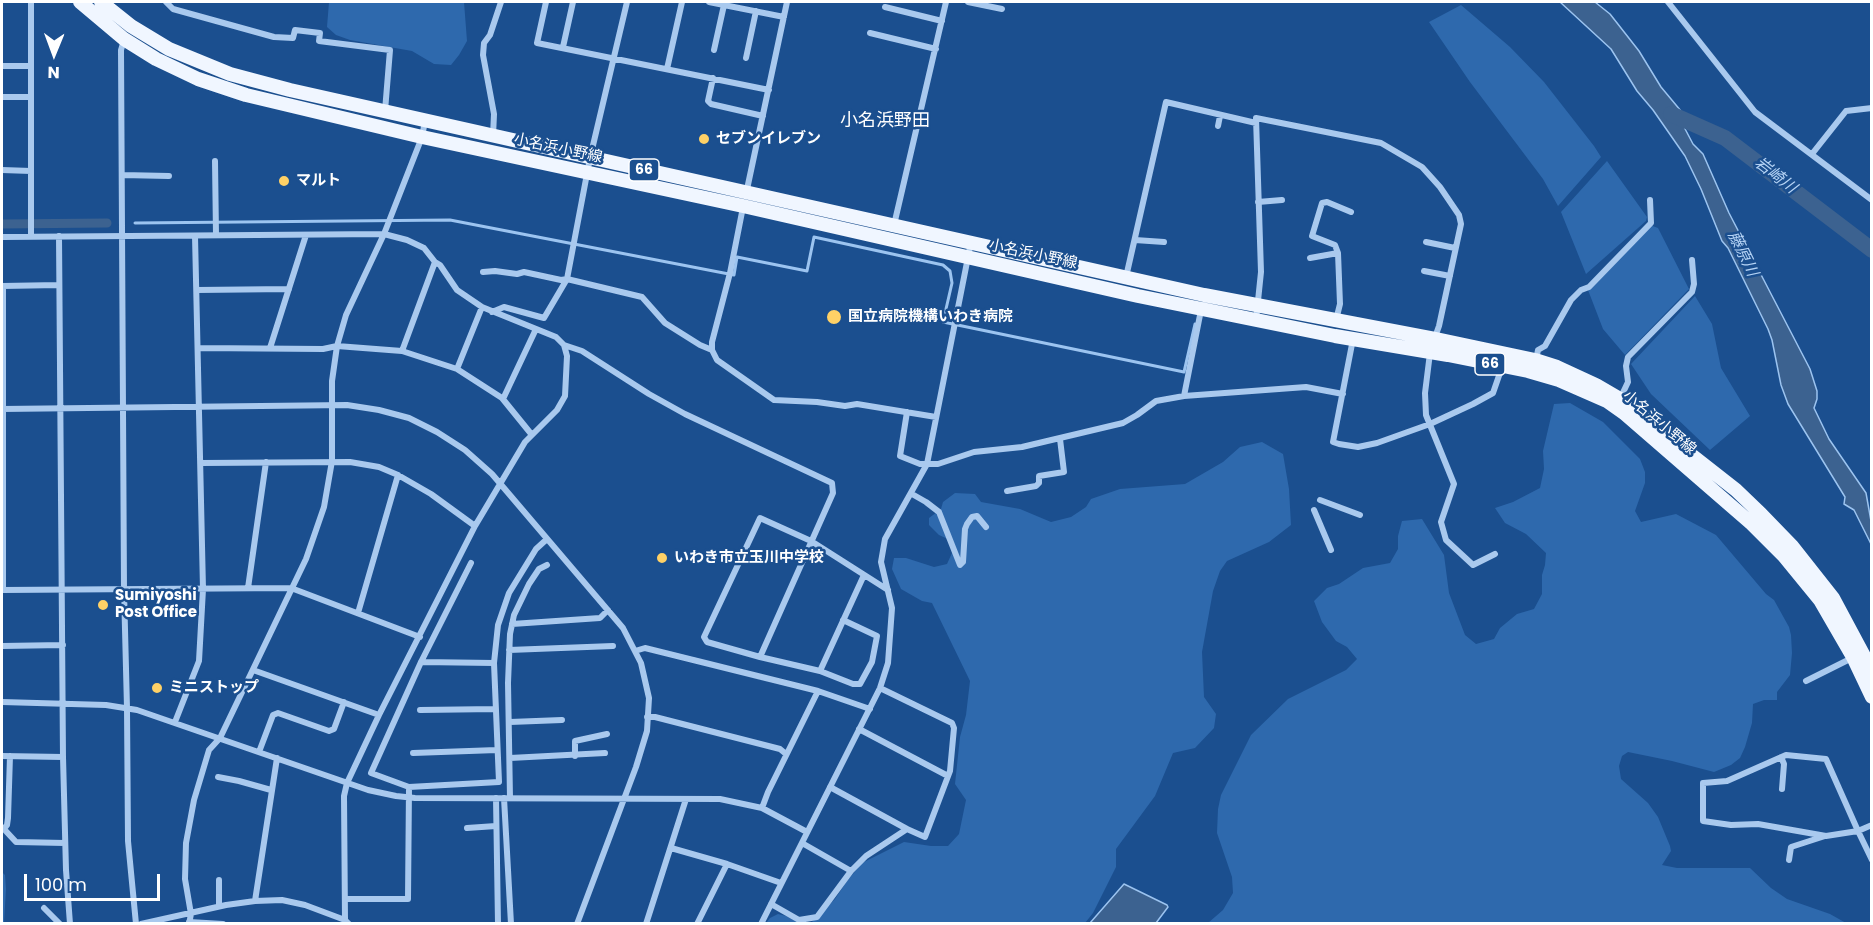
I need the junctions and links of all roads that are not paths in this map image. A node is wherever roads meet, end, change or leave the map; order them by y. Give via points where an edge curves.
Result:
1 (31, 2) edge
2 (80, 2) edge
3 (101, 2) edge
4 (166, 2) edge
5 (501, 2) edge
6 (546, 2) edge
7 (573, 2) edge
8 (627, 2) edge
9 (682, 2) edge
10 (709, 2) edge
11 (787, 2) edge
12 (946, 2) edge
13 (968, 2) edge
14 (1668, 2) edge
15 (724, 5) junction
16 (885, 7) dead end
17 (1002, 9) dead end
18 (756, 12) junction
19 (784, 17) junction
20 (942, 21) junction
21 (131, 26) junction
22 (870, 33) dead end
23 (124, 39) junction
24 (563, 47) junction
25 (936, 49) junction
26 (714, 50) dead end
27 (746, 58) dead end
28 (615, 59) junction
29 (2, 66) edge
30 (32, 66) junction
31 (667, 69) junction
32 (713, 78) junction
33 (769, 90) junction
34 (2, 97) edge
35 (31, 97) junction
36 (1872, 108) edge
37 (385, 111) junction
38 (763, 116) junction
39 (1220, 116) junction
40 (426, 121) junction
41 (1256, 123) junction
42 (1218, 126) dead end
43 (493, 136) junction
44 (422, 137) junction
45 (1812, 154) junction
46 (215, 161) dead end
47 (589, 165) junction
48 (2, 170) edge
49 (31, 171) junction
50 (122, 175) junction
51 (169, 176) dead end
52 (745, 199) junction
53 (1282, 200) dead end
54 (1650, 200) dead end
55 (1872, 200) edge
56 (1258, 202) junction
57 (1352, 212) dead end
58 (894, 225) junction
59 (31, 234) junction
60 (384, 234) junction
61 (306, 235) junction
62 (59, 236) junction
63 (122, 236) junction
64 (195, 236) junction
65 (216, 236) junction
66 (2, 237) edge
67 (1135, 240) junction
68 (971, 242) junction
69 (1164, 242) dead end
70 (1426, 242) dead end
71 (1455, 248) junction
72 (1338, 253) junction
73 (968, 258) junction
74 (1310, 258) dead end
75 (1692, 260) dead end
76 (435, 262) junction
77 (1424, 271) dead end
78 (483, 272) dead end
79 (1450, 276) junction
80 (1126, 277) junction
81 (567, 279) junction
82 (59, 285) junction
83 (2, 286) edge
84 (289, 289) junction
85 (197, 290) junction
86 (482, 307) junction
87 (1201, 309) junction
88 (492, 312) junction
89 (1257, 313) junction
90 (1336, 321) junction
91 (536, 329) junction
92 (1353, 339) junction
93 (564, 345) junction
94 (1432, 345) junction
95 (337, 346) junction
96 (198, 348) junction
97 (270, 348) junction
98 (712, 350) junction
99 (402, 351) junction
100 (1535, 360) junction
101 (1502, 366) junction
102 (457, 369) junction
103 (1343, 394) junction
104 (1184, 396) junction
105 (503, 399) junction
106 (1620, 399) junction
107 (333, 405) junction
108 (200, 406) junction
109 (60, 408) junction
110 (122, 408) junction
111 (2, 409) edge
112 (907, 412) junction
113 (936, 417) junction
114 (1430, 424) junction
115 (532, 435) junction
116 (1060, 439) junction
117 (332, 461) junction
118 (266, 462) junction
119 (201, 463) junction
120 (927, 464) junction
121 (2, 473) edge
122 (398, 475) junction
123 (500, 484) junction
124 (1007, 491) dead end
125 (912, 494) junction
126 (1320, 500) dead end
127 (1314, 510) dead end
128 (1360, 515) dead end
129 (2, 524) edge
130 (475, 526) junction
131 (986, 528) dead end
132 (547, 539) junction
133 (811, 541) junction
134 (1331, 550) dead end
135 (1495, 554) dead end
136 (471, 562) dead end
137 (547, 566) dead end
138 (864, 575) junction
139 (248, 588) junction
140 (291, 588) junction
141 (203, 589) junction
142 (2, 590) edge
143 (62, 590) junction
144 (124, 590) junction
145 (889, 591) junction
146 (608, 610) junction
147 (358, 613) junction
148 (843, 620) junction
149 (512, 624) junction
150 (420, 637) junction
151 (63, 645) junction
152 (2, 646) edge
153 (613, 646) dead end
154 (509, 650) junction
155 (635, 651) junction
156 (760, 657) junction
157 (1852, 657) junction
158 (421, 662) junction
159 (494, 663) junction
160 (253, 669) junction
161 (1872, 670) edge
162 (820, 671) junction
163 (1806, 681) dead end
164 (880, 688) junction
165 (818, 692) junction
166 (1872, 697) edge
167 (2, 702) edge
168 (344, 702) junction
169 (63, 703) junction
170 (127, 708) junction
171 (496, 709) junction
172 (870, 709) junction
173 (420, 710) dead end
174 (379, 715) junction
175 (647, 717) junction
176 (562, 720) dead end
177 (175, 722) junction
178 (510, 722) junction
179 (859, 729) junction
180 (607, 734) dead end
181 (220, 738) junction
182 (497, 750) junction
183 (259, 752) junction
184 (413, 753) dead end
185 (605, 753) dead end
186 (786, 754) junction
187 (2, 756) edge
188 (10, 756) junction
189 (575, 756) junction
190 (63, 757) junction
191 (1781, 757) junction
192 (277, 758) junction
193 (510, 758) junction
194 (948, 776) junction
195 (218, 777) dead end
196 (347, 783) junction
197 (409, 787) junction
198 (830, 787) junction
199 (1782, 789) dead end
200 (271, 790) junction
201 (408, 797) junction
202 (496, 798) junction
203 (507, 798) junction
204 (623, 799) junction
205 (686, 799) junction
206 (762, 808) junction
207 (1872, 825) edge
208 (496, 826) junction
209 (3, 828) edge
210 (467, 828) dead end
211 (907, 829) junction
212 (1858, 831) junction
213 (807, 832) junction
214 (1826, 836) junction
215 (65, 843) junction
216 (801, 843) junction
217 (671, 848) junction
218 (1789, 860) dead end
219 (1872, 860) edge
220 (727, 864) junction
221 (852, 871) junction
222 (219, 880) dead end
223 (781, 883) junction
224 (345, 899) junction
225 (255, 901) junction
226 (771, 904) junction
227 (219, 906) junction
228 (44, 908) dead end
229 (191, 914) junction
230 (347, 922) edge
231 (189, 923) edge
232 (60, 924) edge
233 (70, 924) edge
234 (136, 924) edge
235 (141, 924) edge
236 (223, 924) edge
237 (498, 924) edge
238 (512, 924) edge
239 (577, 924) edge
240 (646, 924) edge
241 (697, 924) edge
242 (761, 924) edge

1 - 30 street
2 - 23 main road, 小名浜小野線 / 66
3 - 21 main road, 小名浜小野線 / 66
4 - 37 street via 173,9 274,37 293,38 295,30 320,33 319,41 390,50
5 - 43 street via 483,55 494,114
6 - 24 street via 537,43
7 - 24 street
8 - 28 street
9 - 31 street
10 - 15 street
11 - 19 street
12 - 20 street
13 - 17 street
14 - 45 street via 1755,112
15 - 18 street
15 - 26 street
16 - 20 street
18 - 19 street
18 - 27 street
19 - 33 street
20 - 25 street
21 - 23 street
21 - 37 main road, 小名浜小野線 / 66 via 169,49 230,74
22 - 25 street
23 - 44 main road, 小名浜小野線 / 66 via 198,79 237,92
23 - 50 street
24 - 28 street
25 - 58 street
28 - 31 street
28 - 47 street
29 - 30 street
30 - 35 street
31 - 32 street
32 - 33 street
32 - 38 street via 708,101 711,104
33 - 38 street
34 - 35 street
35 - 49 street
36 - 45 street via 1846,111
37 - 40 main road, 小名浜小野線 / 66
38 - 52 street
39 - 41 street
39 - 42 street
39 - 67 street via 1166,102
40 - 43 main road, 小名浜小野線 / 66
40 - 44 street
41 - 56 street
41 - 71 street via 1256,118 1375,141 1413,160 1440,188 1461,219
43 - 47 main road, 小名浜小野線 / 66
44 - 47 main road, 小名浜小野線 / 66
44 - 60 street
45 - 55 street
46 - 65 street
47 - 52 main road, 小名浜小野線 / 66
47 - 81 street
48 - 49 street
49 - 59 street
50 - 51 street
50 - 63 street
52 - 58 main road, 小名浜小野線 / 66
52 - 73 main road, 小名浜小野線 / 66
52 - 98 street
53 - 56 street
54 - 100 street via 1651,223 1589,287 1571,300
56 - 89 street via 1261,272
57 - 72 street via 1327,202 1322,204 1315,222 1312,236 1335,245
58 - 68 main road, 小名浜小野線 / 66
59 - 62 street
59 - 66 street
60 - 61 street
60 - 76 street via 424,248
60 - 95 street via 346,315
61 - 65 street
61 - 84 street
62 - 63 street
62 - 82 street
63 - 64 street
63 - 110 street
64 - 65 street
64 - 85 street
67 - 69 street
67 - 80 street
68 - 73 street
68 - 80 main road, 小名浜小野線 / 66
70 - 71 street
71 - 79 street
72 - 74 street
72 - 90 street via 1340,304
73 - 87 main road, 小名浜小野線 / 66
73 - 113 street
75 - 106 street via 1692,292 1628,357 1626,387
76 - 86 street via 457,290
76 - 99 street
77 - 79 street
78 - 81 street via 524,272
79 - 94 street
80 - 89 main road, 小名浜小野線 / 66
81 - 88 street via 544,318 504,307
81 - 98 street via 642,297 665,323
82 - 83 street
82 - 109 street
83 - 111 street
84 - 85 street
84 - 97 street
85 - 96 street
86 - 88 street
86 - 102 street
87 - 89 main road, 小名浜小野線 / 66
87 - 104 street
88 - 91 street
89 - 90 main road, 小名浜小野線 / 66
89 - 92 main road, 小名浜小野線 / 66
90 - 94 main road, 小名浜小野線 / 66
91 - 93 street
91 - 105 street
92 - 94 main road, 小名浜小野線 / 66
92 - 103 street
93 - 115 street via 568,375 565,396
93 - 133 street via 582,351 685,414 832,483 833,493
94 - 100 main road, 小名浜小野線 / 66
94 - 101 main road, 小名浜小野線 / 66
94 - 114 street via 1425,393
95 - 97 street via 323,350
95 - 99 street
95 - 107 street
96 - 97 street
96 - 108 street
98 - 112 street via 717,360 774,400 857,404
99 - 102 street
100 - 106 main road, 小名浜小野線 / 66 via 1596,384
101 - 114 street via 1493,393
101 - 157 main road, 小名浜小野線 / 66 via 1559,380 1624,413 1784,556 1820,600
102 - 105 street
103 - 104 street via 1306,387
103 - 114 street via 1333,442 1358,447
104 - 116 street via 1156,401 1123,423
105 - 115 street
106 - 161 main road, 小名浜小野線 / 66 via 1736,490 1792,546 1833,598
107 - 108 street
107 - 117 street
107 - 123 street via 409,418 465,450
108 - 110 street
108 - 119 street
109 - 110 street
109 - 111 street
109 - 143 street
110 - 144 street
111 - 121 street
112 - 113 street
112 - 120 street via 900,455
113 - 120 street
114 - 135 street via 1454,484 1441,522 1446,540 1473,565
115 - 123 street
116 - 120 street via 986,449
116 - 124 street via 1064,472 1039,476 1036,486
117 - 118 street
117 - 122 street via 379,467
117 - 140 street via 324,507
118 - 119 street
118 - 139 street
119 - 141 street
120 - 125 street
121 - 129 street
122 - 130 street
122 - 147 street
123 - 130 street
123 - 132 street
125 - 131 street via 939,513 960,565 967,524 977,516
125 - 145 street via 885,539 881,562
126 - 128 street
127 - 134 street
129 - 142 street
130 - 150 street
132 - 146 street
132 - 159 street via 536,549 509,593 498,625
133 - 138 street
133 - 156 street
133 - 156 street via 760,518 704,637 707,642
136 - 158 street
137 - 149 street via 539,569 529,584
138 - 145 street
138 - 148 street
139 - 140 street
139 - 141 street
140 - 147 street
140 - 160 street
141 - 144 street
141 - 177 street via 198,661
142 - 143 street
143 - 144 street
143 - 151 street
144 - 170 street
145 - 164 street via 891,634
146 - 149 street via 600,618
146 - 155 street
147 - 150 street
148 - 162 street
148 - 162 street via 877,636 872,662 860,684
149 - 154 street
150 - 174 street
151 - 152 street
151 - 169 street
153 - 154 street
154 - 178 street
155 - 165 street via 645,648
155 - 175 street via 648,698
156 - 162 street
157 - 163 street
157 - 166 main road, 小名浜小野線 / 66
158 - 159 street
158 - 197 street via 371,773
159 - 171 street
160 - 168 street
160 - 181 street
164 - 172 street
164 - 194 street via 952,723
165 - 172 street
165 - 186 street
167 - 169 street
168 - 174 street
168 - 183 street via 334,729 328,731 278,713 273,715
169 - 170 street
169 - 190 street
170 - 177 street
170 - 234 street via 128,841
171 - 173 street
171 - 182 street
172 - 179 street
174 - 196 street
175 - 186 street via 780,749
175 - 204 street via 647,731
176 - 178 street
177 - 181 street
178 - 193 street
179 - 194 street
179 - 198 street
180 - 189 street via 575,741
181 - 183 street
181 - 229 street via 209,750 186,843 184,879
182 - 184 street
182 - 197 street via 499,782
183 - 192 street
185 - 189 street
186 - 206 street
187 - 188 street
188 - 190 street
188 - 209 street via 8,825
189 - 193 street
190 - 215 street
191 - 199 street
191 - 212 street via 1826,759
191 - 214 street via 1727,781 1703,783 1703,821 1758,824
192 - 196 street
192 - 200 street
193 - 203 street
194 - 211 street via 924,837
195 - 200 street
196 - 201 street
196 - 224 street
197 - 201 street
198 - 211 street
198 - 213 street
200 - 225 street
201 - 202 street
201 - 224 street via 408,899
202 - 203 street
202 - 208 street
203 - 204 street
203 - 238 street
204 - 205 street
204 - 239 street
205 - 206 street via 720,799
205 - 217 street
206 - 213 street
207 - 212 street
208 - 210 street
208 - 237 street
209 - 215 street via 16,842
211 - 221 street via 881,844
212 - 214 street
212 - 219 street
213 - 216 street
214 - 218 street via 1791,847
215 - 233 street
216 - 221 street
216 - 223 street
217 - 220 street
217 - 240 street
220 - 223 street
220 - 241 street
221 - 226 street via 817,917 799,920
222 - 227 street
223 - 226 street
224 - 230 street
225 - 227 street
225 - 230 street via 282,900 305,905
226 - 242 street
227 - 229 street
228 - 232 street
229 - 231 street
229 - 235 street
231 - 236 street

